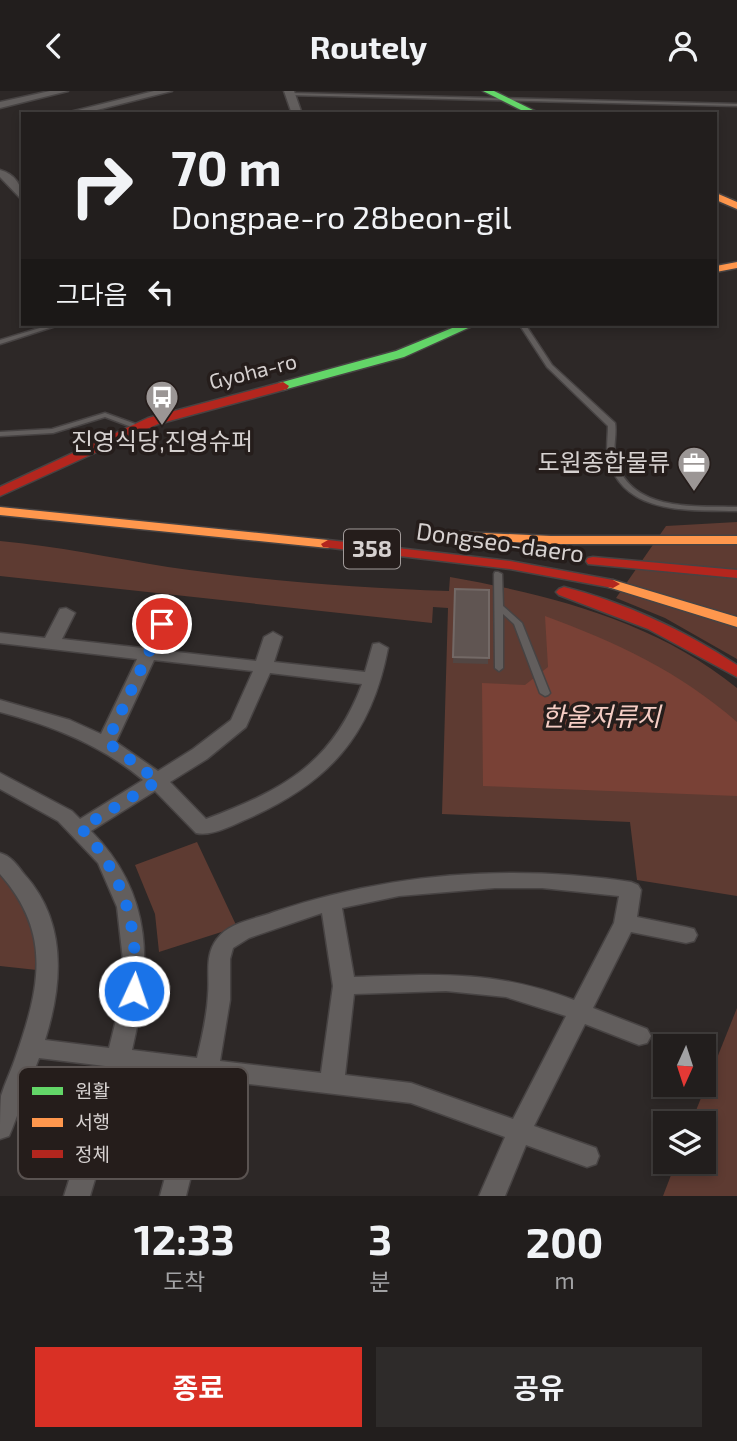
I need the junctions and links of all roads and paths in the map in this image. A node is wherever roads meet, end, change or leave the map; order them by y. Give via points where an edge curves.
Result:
1 (62, 91) edge
2 (111, 91) edge
3 (167, 91) edge
4 (487, 91) edge
5 (290, 93) edge
6 (124, 99) junction
7 (506, 100) junction
8 (0, 105) edge
9 (737, 105) edge
10 (75, 112) edge
11 (295, 112) edge
12 (533, 112) edge
13 (0, 173) edge
14 (0, 193) edge
15 (20, 195) edge
16 (717, 196) edge
17 (737, 206) edge
18 (737, 265) edge
19 (717, 268) edge
20 (52, 326) edge
21 (466, 326) edge
22 (523, 326) edge
23 (0, 342) edge
24 (140, 426) junction
25 (0, 434) edge
26 (0, 492) edge
27 (35, 497) dead end
28 (118, 506) dead end
29 (737, 509) edge
30 (0, 511) edge
31 (416, 533) dead end
32 (293, 540) junction
33 (737, 540) edge
34 (556, 556) dead end
35 (583, 559) dead end
36 (498, 574) junction
37 (737, 574) edge
38 (498, 606) junction
39 (66, 614) dead end
40 (737, 622) edge
41 (162, 624) dead end
42 (0, 638) edge
43 (273, 638) dead end
44 (51, 643) junction
45 (379, 648) dead end
46 (149, 654) junction
47 (264, 667) junction
48 (499, 668) dead end
49 (737, 673) edge
50 (373, 679) junction
51 (545, 693) dead end
52 (0, 706) edge
53 (107, 742) junction
54 (0, 780) edge
55 (158, 781) junction
56 (81, 828) junction
57 (0, 860) edge
58 (331, 903) junction
59 (625, 923) junction
60 (686, 935) dead end
61 (344, 986) junction
62 (579, 1013) junction
63 (639, 1036) dead end
64 (31, 1048) junction
65 (118, 1058) junction
66 (24, 1067) edge
67 (115, 1067) edge
68 (197, 1067) edge
69 (206, 1067) edge
70 (248, 1073) edge
71 (18, 1082) edge
72 (332, 1082) junction
73 (0, 1129) edge
74 (519, 1132) junction
75 (587, 1156) dead end
76 (82, 1179) edge
77 (177, 1179) edge
78 (77, 1196) edge
79 (173, 1196) edge
80 (492, 1196) edge

1 - 8 street
2 - 6 street
3 - 6 street
4 - 7 main road
5 - 7 lane
5 - 11 street
6 - 10 street
7 - 9 lane
7 - 12 main road
13 - 15 street via 6,174
14 - 15 street
16 - 17 main road
18 - 19 main road
20 - 23 lane
21 - 24 main road, Gyoha-ro via 385,361
22 - 29 lane via 549,366 612,425 612,457 625,486 649,503
24 - 25 lane via 105,415 53,431
24 - 26 main road, Gyoha-ro
26 - 27 main road
28 - 34 main road, Dongseo-daero / 358
30 - 32 main road, Dongseo-daero / 358
31 - 33 main road via 564,541
32 - 36 main road
32 - 40 main road, Dongseo-daero / 358 via 561,572 651,593
35 - 37 main road, Dongseo-daero
36 - 38 lane
36 - 49 main road via 649,622
38 - 48 lane
38 - 51 lane via 518,623
39 - 44 street
41 - 46 street
42 - 44 street
43 - 47 street
44 - 46 street
45 - 50 street
46 - 47 street
46 - 53 street
47 - 50 street
47 - 55 street via 239,723
50 - 55 street via 356,723 331,759 265,804 203,828
52 - 53 street
53 - 55 street
54 - 56 street via 50,804
55 - 56 street
56 - 65 street via 123,889 135,936 134,991
57 - 64 street via 32,897 48,945 46,1000
58 - 59 street via 418,885 604,885 631,890
58 - 61 street
58 - 69 street via 230,937 220,950 220,998
59 - 60 street
59 - 62 street
61 - 62 street via 504,987
61 - 72 street
62 - 63 street
62 - 74 street
64 - 65 street
64 - 66 street
65 - 67 street
65 - 68 street
70 - 72 street
71 - 73 street
72 - 74 street via 411,1093
74 - 75 street
74 - 80 street
76 - 78 street
77 - 79 street

